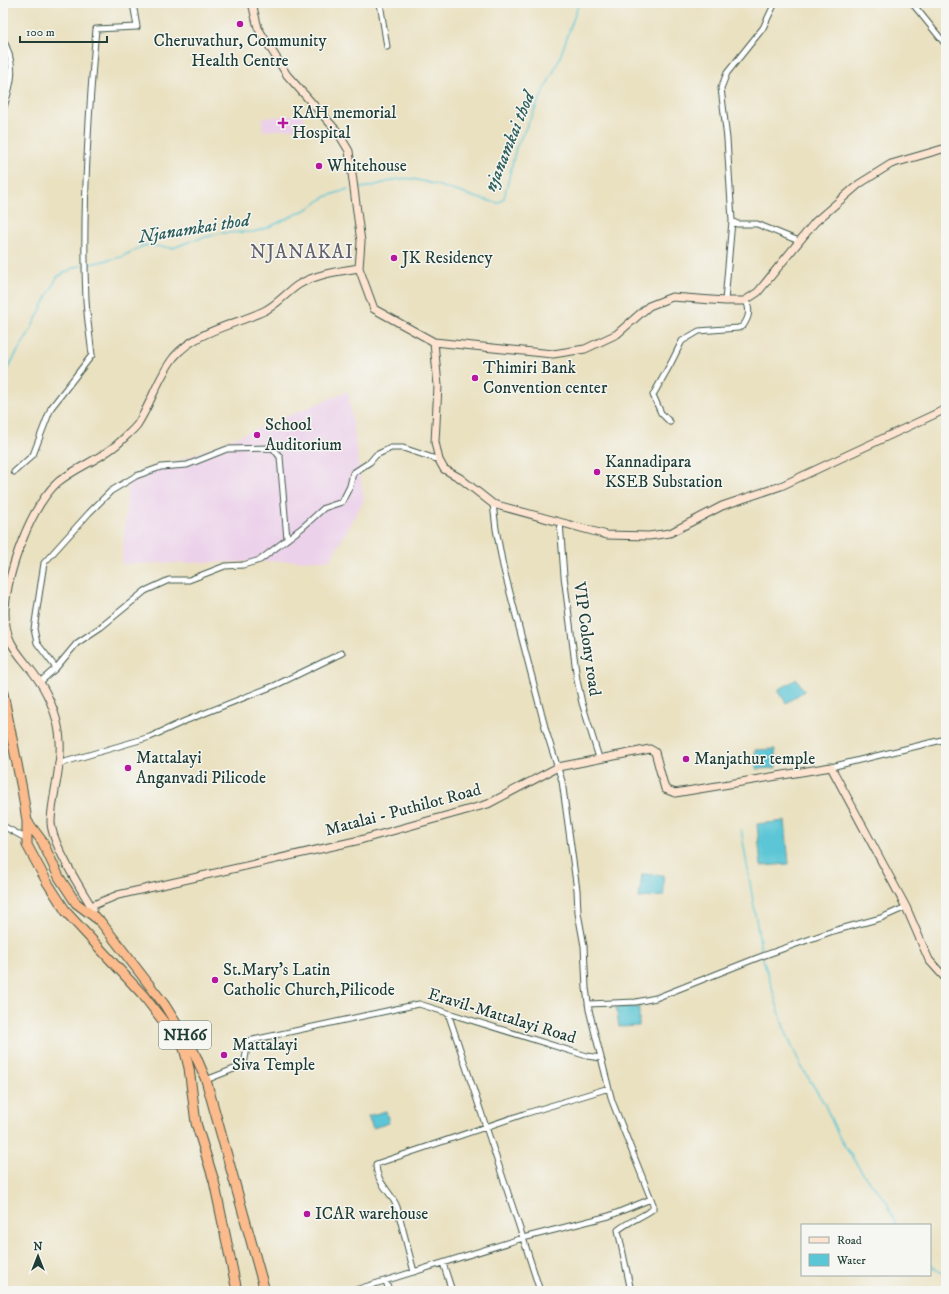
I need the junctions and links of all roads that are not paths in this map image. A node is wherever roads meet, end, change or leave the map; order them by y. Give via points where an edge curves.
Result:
1 (133, 3) edge
2 (252, 3) edge
3 (380, 3) edge
4 (775, 3) edge
5 (912, 3) edge
6 (3, 39) edge
7 (946, 45) edge
8 (387, 47) dead end
9 (3, 110) edge
10 (946, 148) edge
11 (732, 221) junction
12 (799, 241) junction
13 (359, 268) junction
14 (746, 300) junction
15 (725, 301) junction
16 (434, 342) junction
17 (946, 409) edge
18 (670, 422) dead end
19 (439, 460) junction
20 (14, 472) dead end
21 (494, 504) junction
22 (560, 522) junction
23 (287, 539) junction
24 (342, 653) dead end
25 (56, 668) junction
26 (40, 682) junction
27 (3, 693) edge
28 (946, 739) edge
29 (599, 758) junction
30 (58, 764) junction
31 (558, 767) junction
32 (831, 767) junction
33 (27, 821) junction
34 (3, 826) edge
35 (27, 840) junction
36 (91, 906) junction
37 (906, 907) junction
38 (100, 922) junction
39 (946, 979) edge
40 (588, 1004) junction
41 (448, 1013) junction
42 (600, 1058) junction
43 (206, 1080) junction
44 (608, 1088) junction
45 (487, 1127) junction
46 (651, 1199) junction
47 (523, 1238) junction
48 (443, 1263) junction
49 (414, 1272) junction
50 (386, 1281) junction
51 (237, 1291) edge
52 (265, 1291) edge
53 (352, 1291) edge
54 (389, 1291) edge
55 (452, 1291) edge
56 (540, 1291) edge
57 (631, 1291) edge

1 - 20 street via 137,27 96,29 88,118 86,232 86,301 92,355 51,408 33,455
2 - 13 main road via 258,28 287,75 337,131 349,151 362,242
3 - 8 street
4 - 11 street via 763,28 727,73 721,88
5 - 7 street
6 - 9 street via 13,72
10 - 12 main road via 891,164 854,189 815,222
11 - 12 street via 737,224 757,224
11 - 15 street
12 - 14 main road via 758,292
13 - 16 main road via 374,308
13 - 26 main road, NH66 via 323,274 299,284 270,308 207,333 190,343 174,358 136,425 116,446 58,482 41,503 24,535 8,586 5,612 8,634 15,652
14 - 15 main road
14 - 18 street via 749,314 743,326 699,331 682,341 653,395 661,412
15 - 16 main road via 672,297 649,306 616,334 585,349 554,354
16 - 19 main road via 438,386 435,442
17 - 22 main road via 781,486 722,506 670,533 607,536
19 - 21 main road via 444,470 460,478
19 - 23 street via 403,448 391,448 376,455 353,473 342,502 324,508
21 - 22 main road
21 - 31 street via 496,529 504,566 546,731
22 - 29 street, VIP Colony road via 577,680
23 - 25 street via 260,560 243,565 225,566 189,580 169,580 145,591 78,643
23 - 25 street via 280,457 273,448 227,449 187,465 161,467 136,476 111,491 44,563 34,629 37,643
24 - 30 street via 276,685 185,720 150,737
25 - 26 street
26 - 30 main road, NH66 via 56,716 60,742
27 - 33 highway, NH66
28 - 32 street
29 - 31 main road, Matalai - Puthilot Road
29 - 32 main road, Matalai - Puthilot Road via 650,749 655,752 665,789 675,793
30 - 36 main road, NH66 via 51,825 62,856
31 - 36 main road, Matalai - Puthilot Road via 488,804 360,840 118,895
31 - 40 street via 584,946
32 - 37 main road
33 - 35 highway, NH66
33 - 38 highway, NH66 via 42,841 59,877 76,903
34 - 35 street
35 - 51 highway, NH66 via 27,845 47,882 67,913 143,995 184,1048 196,1123 214,1181
36 - 38 main road, NH66
37 - 39 main road via 929,960
37 - 40 street via 881,918 833,931 757,958 656,998 636,1002
38 - 43 highway, NH66 via 164,1004 194,1052
40 - 42 street
41 - 42 street, Eravil-Mattalayi Road
41 - 43 street, Eravil-Mattalayi Road via 419,1004 248,1041 244,1065
41 - 45 street
42 - 44 street
43 - 52 highway, NH66
44 - 45 street
44 - 46 street
45 - 47 street
45 - 49 street via 376,1164 381,1184 397,1207
46 - 47 street via 609,1216
46 - 57 street via 653,1209 618,1230
47 - 48 street
47 - 56 street
48 - 49 street
48 - 55 street
49 - 50 street
50 - 53 street
50 - 54 street

